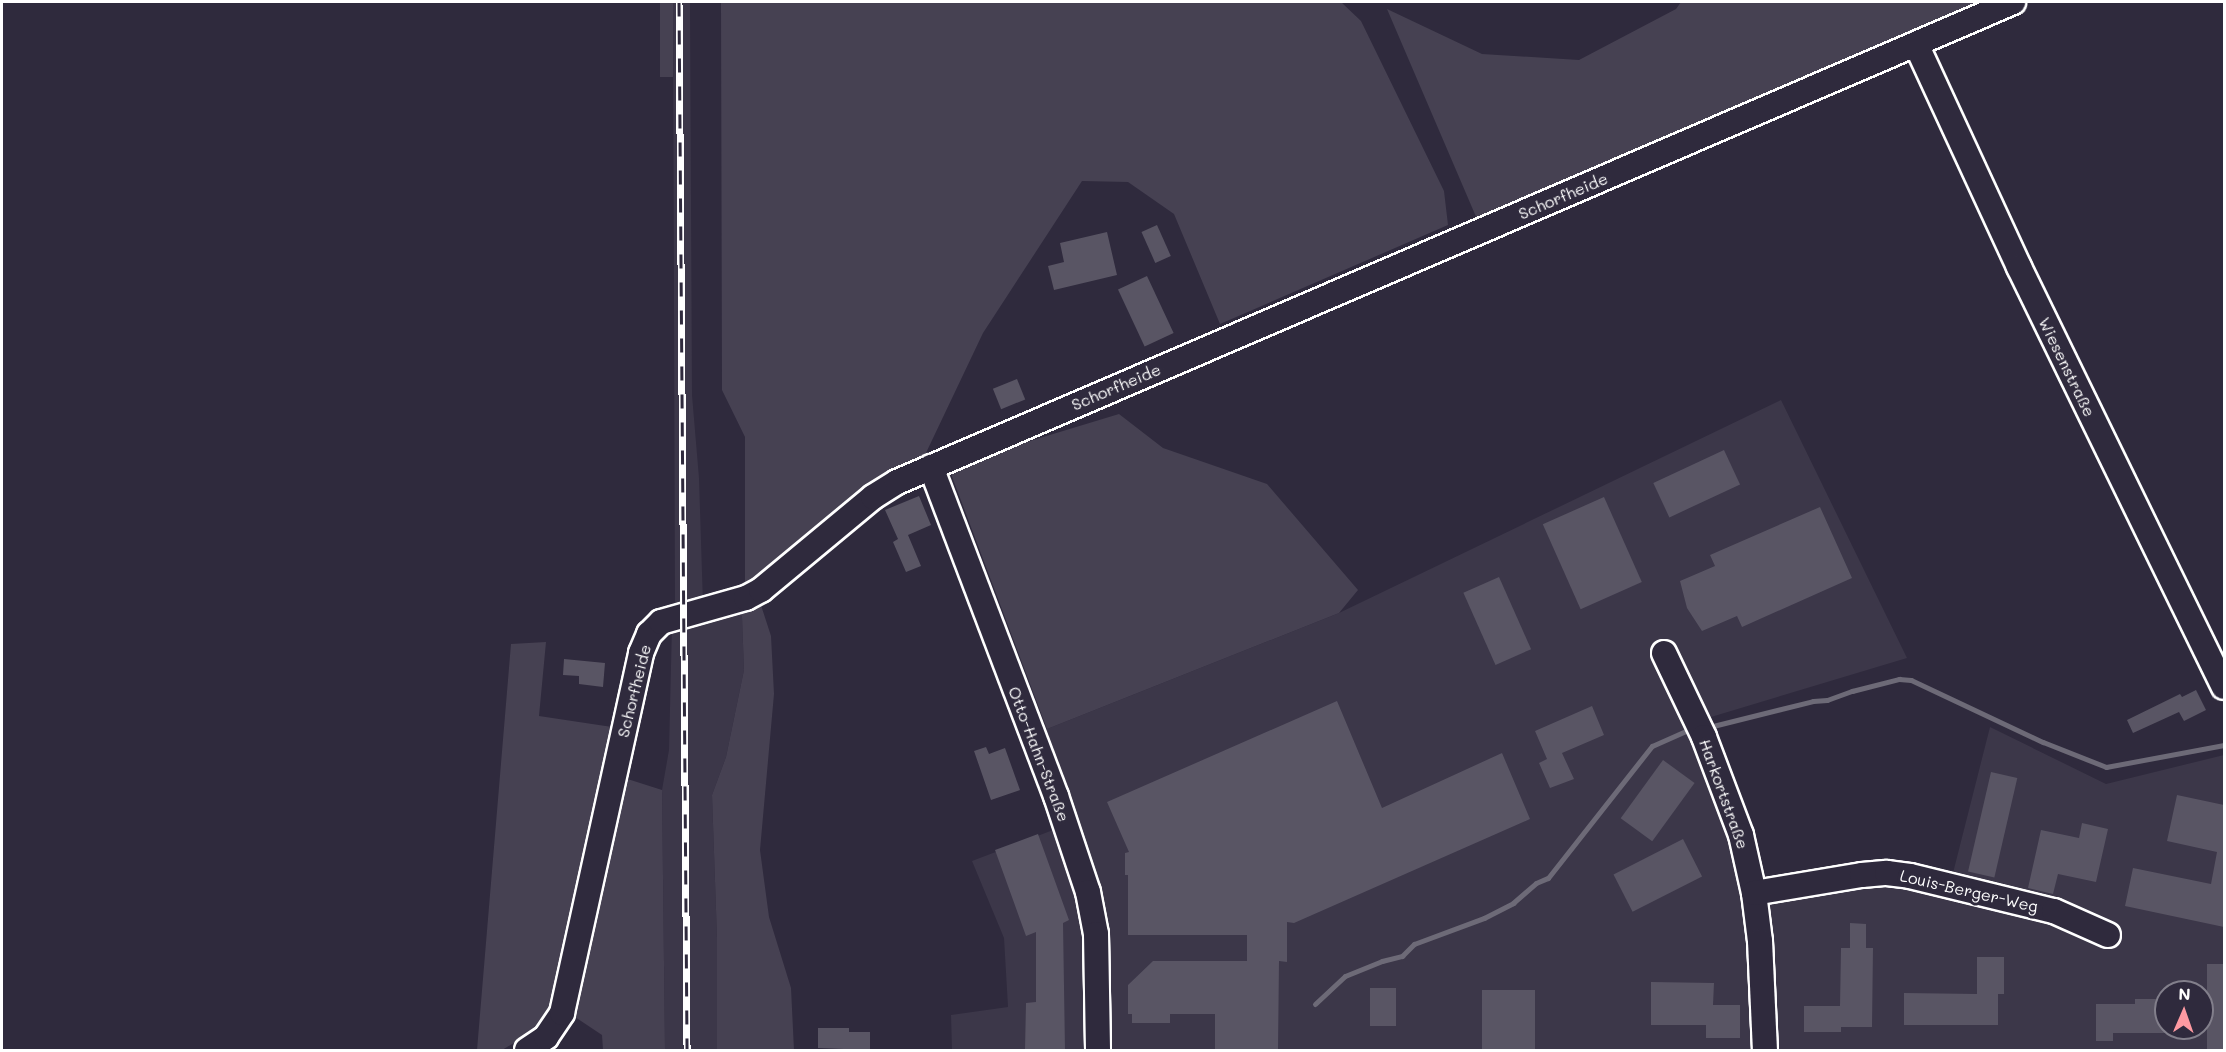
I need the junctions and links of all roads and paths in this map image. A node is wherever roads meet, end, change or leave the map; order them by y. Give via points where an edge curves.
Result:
1 (2013, 2) edge
2 (1916, 44) junction
3 (931, 467) junction
4 (1664, 654) dead end
5 (2224, 687) edge
6 (1754, 893) junction
7 (2108, 936) dead end
8 (527, 1050) edge
9 (1098, 1050) edge
10 (1765, 1050) edge

1 - 2 street, Schorfheide
2 - 3 street, Schorfheide
2 - 5 street, Wiesenstraße via 2019,267
3 - 8 street, Schorfheide via 873,497 761,590 737,601 671,618 649,634 641,653 562,1013 546,1037
3 - 9 street, Otto-Hahn-Straße via 1056,796 1088,892 1096,934
4 - 6 street, Harkortstraße via 1700,728 1741,835
6 - 7 street, Louis-Berger-Weg via 1887,873 2054,910
6 - 10 street, Harkortstraße via 1764,992

